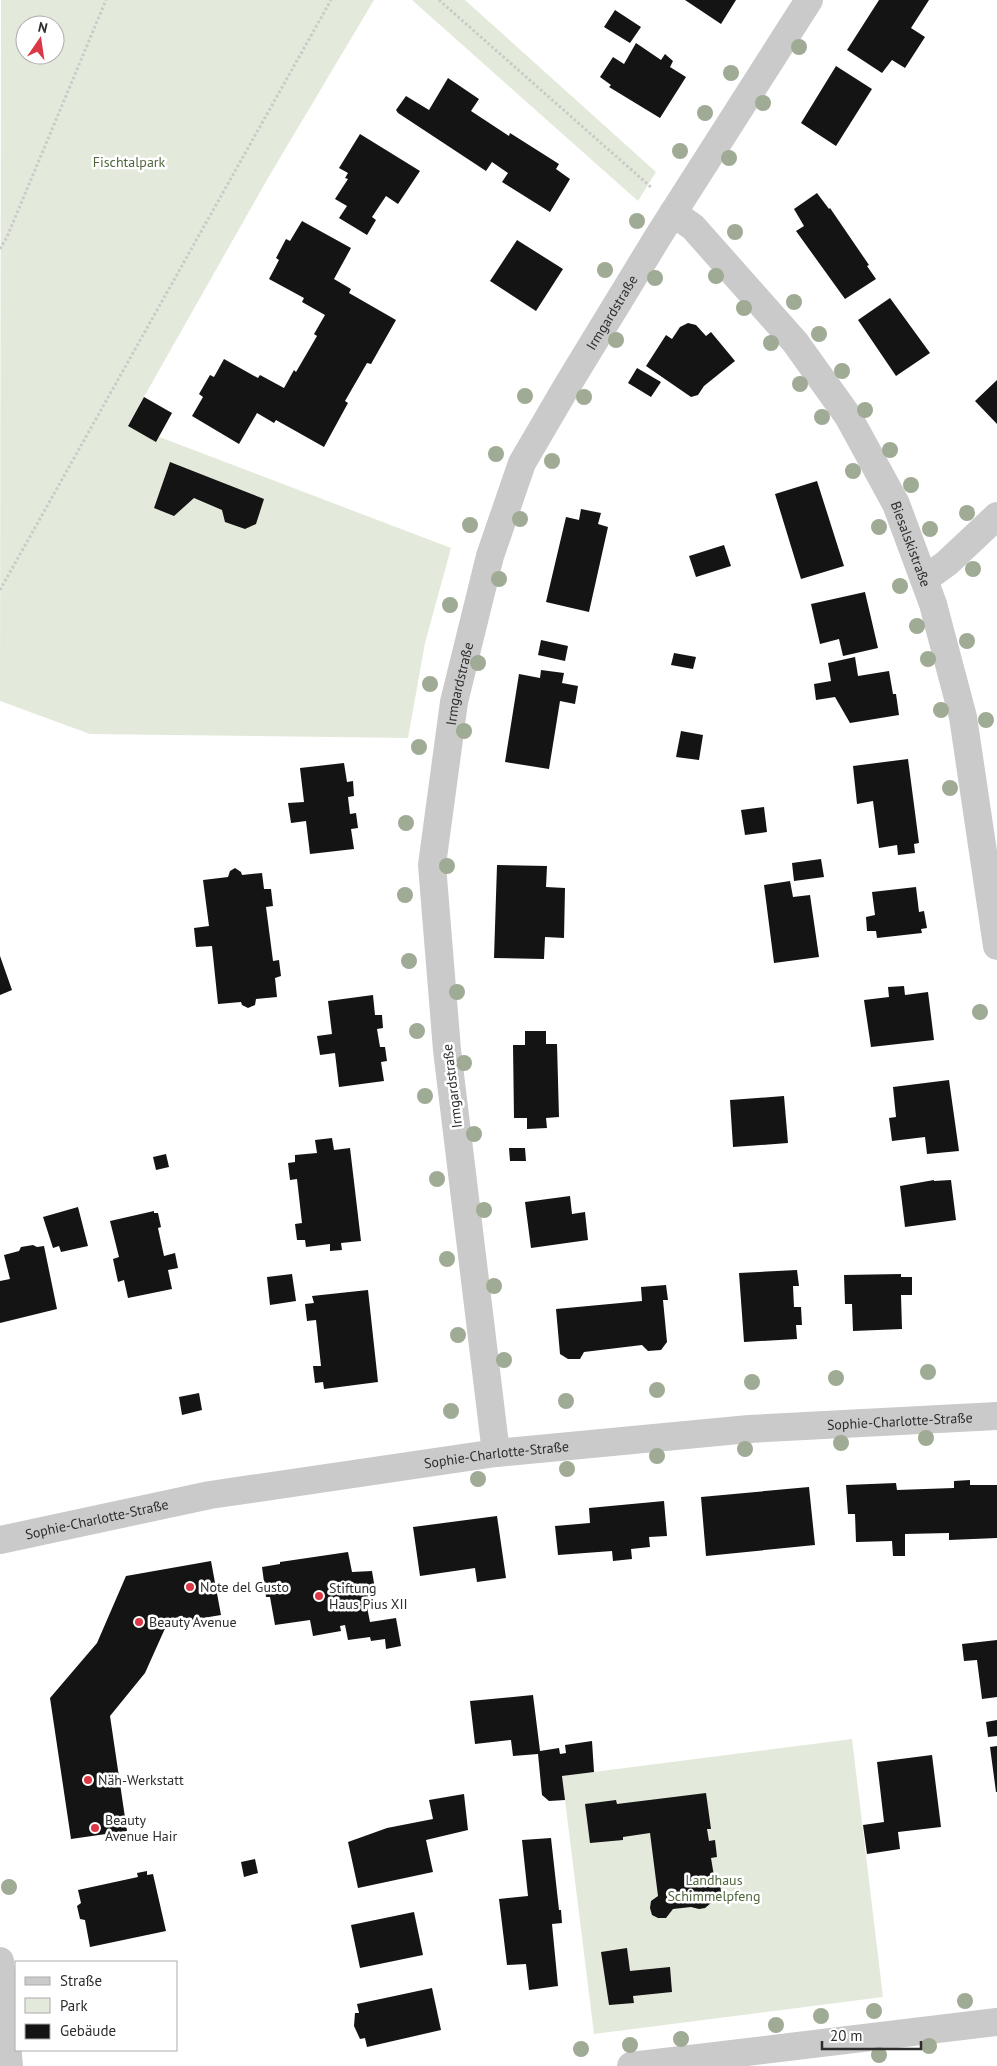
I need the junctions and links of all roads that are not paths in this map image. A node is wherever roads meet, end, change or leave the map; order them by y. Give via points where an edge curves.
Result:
1 (809, 0) edge
2 (673, 213) junction
3 (997, 516) edge
4 (925, 579) junction
5 (997, 946) edge
6 (997, 1416) edge
7 (496, 1453) junction
8 (0, 1540) edge
9 (0, 1961) edge
10 (997, 2022) edge
11 (9, 2066) edge
12 (631, 2066) edge

1 - 2 street, Irmgardstraße
2 - 4 street, Biesalskistraße via 693,227 795,342 848,416 896,504
2 - 7 street, Irmgardstraße via 522,463 490,556 454,702 432,865 447,1050
3 - 4 street
4 - 5 street, Biesalskistraße via 963,717
6 - 7 street, Sophie-Charlotte-Straße via 748,1429
7 - 8 street, Sophie-Charlotte-Straße via 210,1495
9 - 11 street
10 - 12 street

